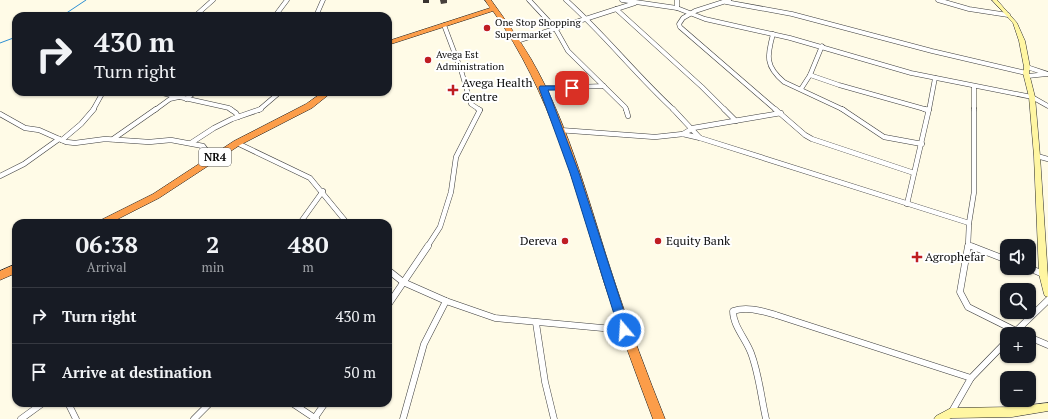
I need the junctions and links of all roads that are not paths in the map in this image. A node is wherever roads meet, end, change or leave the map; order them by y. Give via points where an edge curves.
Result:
1 (212, 0) edge
2 (287, 0) edge
3 (323, 0) edge
4 (488, 0) edge
5 (529, 0) edge
6 (566, 0) edge
7 (622, 0) edge
8 (677, 0) edge
9 (938, 0) edge
10 (994, 0) edge
11 (727, 1) edge
12 (636, 2) junction
13 (495, 8) junction
14 (677, 8) junction
15 (616, 9) junction
16 (199, 12) edge
17 (278, 12) edge
18 (318, 12) edge
19 (689, 13) junction
20 (1008, 15) junction
21 (585, 18) junction
22 (444, 25) junction
23 (554, 28) junction
24 (773, 34) junction
25 (518, 41) junction
26 (392, 42) edge
27 (822, 46) junction
28 (1027, 72) junction
29 (1048, 73) edge
30 (810, 75) junction
31 (935, 78) junction
32 (604, 86) junction
33 (974, 86) junction
34 (543, 88) junction
35 (801, 89) junction
36 (101, 96) edge
37 (175, 96) edge
38 (190, 96) edge
39 (276, 96) edge
40 (323, 96) edge
41 (179, 97) junction
42 (1032, 97) junction
43 (186, 99) junction
44 (1048, 106) edge
45 (928, 110) junction
46 (781, 113) junction
47 (0, 114) edge
48 (628, 116) dead end
49 (238, 117) junction
50 (736, 121) junction
51 (693, 128) junction
52 (559, 130) junction
53 (683, 134) junction
54 (700, 138) junction
55 (60, 139) junction
56 (113, 139) junction
57 (191, 143) junction
58 (237, 143) junction
59 (922, 144) junction
60 (1037, 156) junction
61 (212, 158) junction
62 (1048, 159) edge
63 (914, 173) junction
64 (0, 176) edge
65 (323, 191) junction
66 (907, 204) junction
67 (110, 219) edge
68 (303, 219) edge
69 (344, 219) edge
70 (970, 223) junction
71 (968, 245) junction
72 (1000, 257) edge
73 (12, 270) edge
74 (1036, 271) edge
75 (392, 273) edge
76 (1043, 274) junction
77 (0, 276) edge
78 (403, 282) junction
79 (1048, 294) edge
80 (392, 299) edge
81 (1048, 300) edge
82 (446, 301) junction
83 (536, 323) junction
84 (1006, 327) edge
85 (1023, 327) edge
86 (624, 330) junction
87 (1036, 340) edge
88 (1048, 345) edge
89 (1000, 348) edge
90 (971, 378) junction
91 (38, 407) edge
92 (70, 407) edge
93 (206, 407) edge
94 (298, 407) edge
95 (322, 407) edge
96 (1048, 408) edge
97 (951, 413) junction
98 (1013, 415) edge
99 (21, 419) edge
100 (76, 419) edge
101 (194, 419) edge
102 (315, 419) edge
103 (403, 419) edge
104 (554, 419) edge
105 (659, 419) edge
106 (766, 419) edge
107 (939, 419) edge

1 - 16 street
2 - 17 street
3 - 18 street
4 - 13 highway
5 - 23 street
6 - 21 street
7 - 12 street
8 - 14 street
9 - 20 street via 970,10
10 - 20 street
11 - 19 street
11 - 28 street via 792,14 932,51
12 - 14 street
12 - 15 street
13 - 22 highway
13 - 25 highway
14 - 19 street
15 - 21 street
15 - 50 street
19 - 24 street via 704,19
19 - 46 street via 680,21 680,27
20 - 28 street via 1015,23 1022,41
21 - 23 street
21 - 51 street
22 - 26 highway
22 - 78 street via 461,70 470,104 480,110 456,157 451,192 440,227
23 - 25 street
23 - 32 street via 568,52
24 - 27 street
24 - 35 street via 767,58 769,67 784,82
25 - 34 highway
27 - 30 street
27 - 31 street via 876,64
28 - 29 street
28 - 29 street
28 - 42 street
30 - 35 street
30 - 45 street
31 - 33 street
31 - 45 street
32 - 34 street
32 - 48 street via 625,107
33 - 42 street
33 - 70 street via 974,192
34 - 52 highway
35 - 59 street via 844,110 880,135
36 - 55 street via 90,116
37 - 41 street
38 - 43 street
39 - 49 street via 261,109
40 - 58 highway, NR4 via 309,106
41 - 43 street
41 - 56 street via 170,99
42 - 44 street
42 - 60 street
43 - 49 street via 229,108
45 - 59 street
46 - 50 street
46 - 63 street via 812,139
47 - 55 street via 25,128 39,130
49 - 57 street
50 - 51 street
51 - 53 street
51 - 54 street
52 - 53 street via 655,137
52 - 86 highway
53 - 54 street
54 - 66 street
55 - 56 street via 75,143
55 - 64 street via 24,164
56 - 57 street
57 - 61 street via 203,146
58 - 61 highway, NR4
58 - 65 street via 298,171 310,178
59 - 63 street
60 - 62 street
60 - 76 street
61 - 67 highway, NR4 via 156,196
63 - 66 street
65 - 68 street
65 - 69 street
66 - 70 street
70 - 71 street
71 - 72 street
71 - 84 street via 960,292 963,300 968,307
73 - 77 highway
74 - 76 street
75 - 78 street
76 - 79 street
78 - 80 street
78 - 82 street
81 - 85 street
82 - 83 street via 495,318
82 - 103 street via 424,344
83 - 86 street
83 - 104 street
86 - 105 highway
87 - 88 street
89 - 90 street
90 - 97 street
90 - 106 street via 770,313 737,309 733,311 733,317 747,342 758,374
91 - 99 street
92 - 100 street
93 - 101 street
94 - 102 street
95 - 102 street
96 - 98 street
97 - 98 street
97 - 107 street

